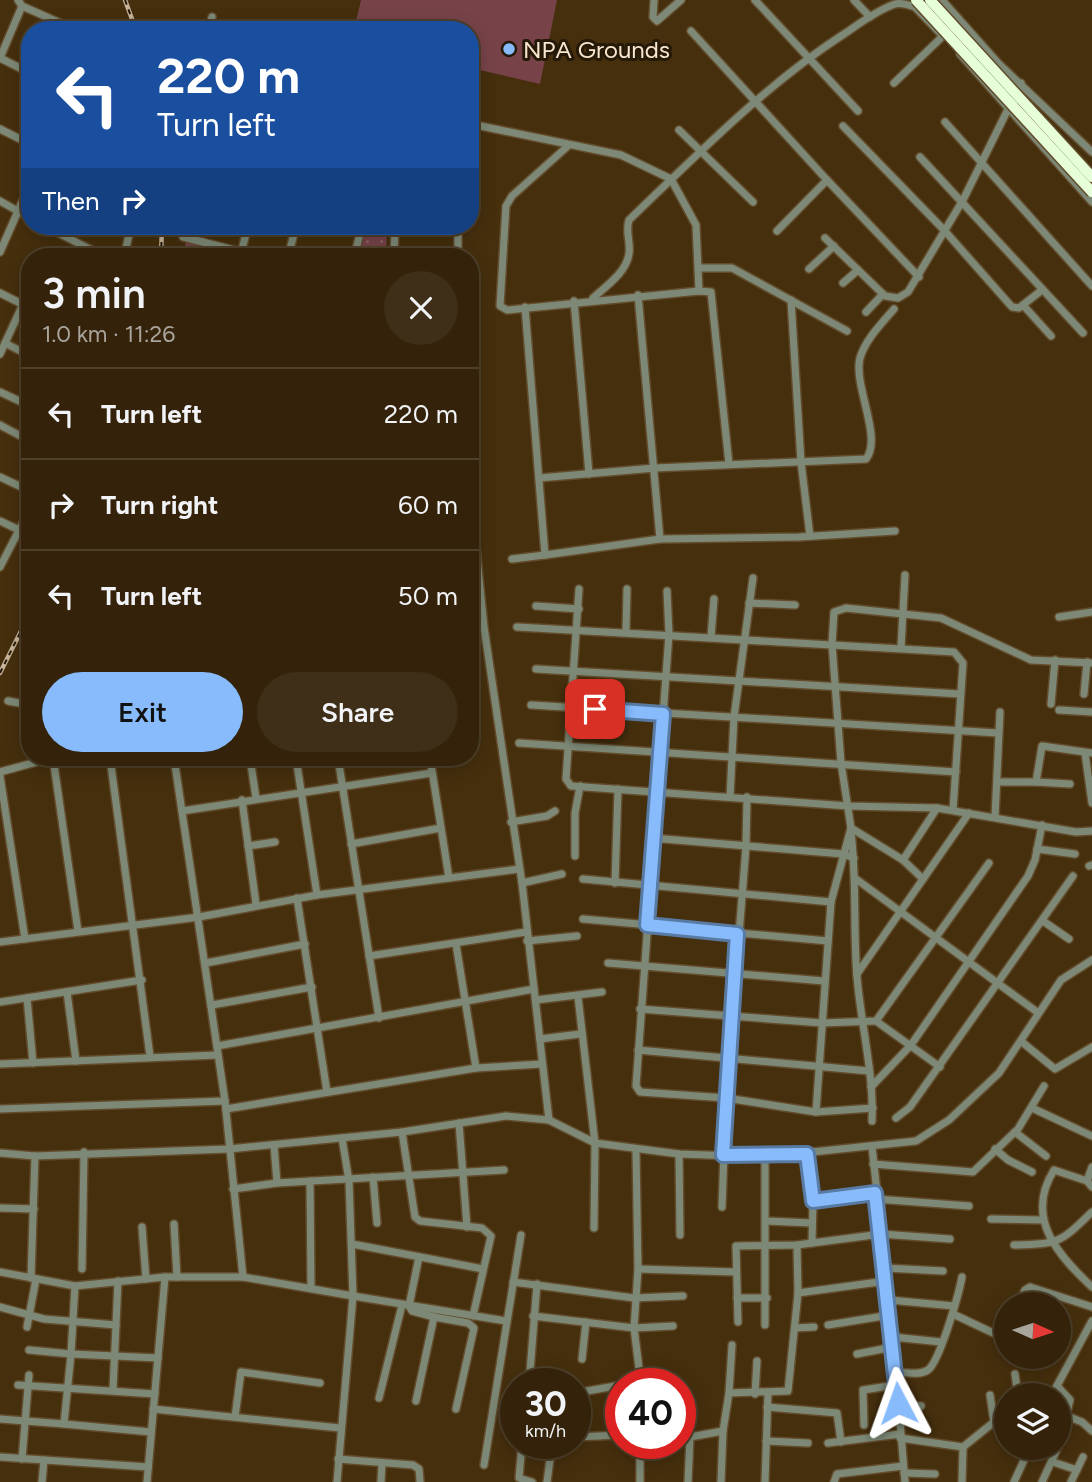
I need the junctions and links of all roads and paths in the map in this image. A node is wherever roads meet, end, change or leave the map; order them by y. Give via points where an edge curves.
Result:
1 (654, 0) edge
2 (681, 0) edge
3 (755, 0) edge
4 (854, 0) edge
5 (909, 0) edge
6 (923, 0) edge
7 (930, 0) edge
8 (942, 0) edge
9 (20, 3) edge
10 (916, 4) edge
11 (212, 17) dead end
12 (870, 17) junction
13 (57, 21) edge
14 (211, 21) edge
15 (691, 31) dead end
16 (943, 36) junction
17 (809, 56) junction
18 (0, 58) edge
19 (21, 68) edge
20 (894, 83) dead end
21 (1021, 83) junction
22 (756, 102) junction
23 (1006, 110) junction
24 (858, 111) dead end
25 (945, 122) dead end
26 (479, 126) edge
27 (843, 126) dead end
28 (0, 129) edge
29 (679, 130) dead end
30 (21, 140) edge
31 (569, 145) junction
32 (701, 152) junction
33 (1092, 152) edge
34 (920, 157) dead end
35 (981, 163) junction
36 (1092, 177) edge
37 (671, 179) junction
38 (827, 180) junction
39 (1092, 192) edge
40 (963, 200) junction
41 (0, 201) edge
42 (753, 202) dead end
43 (1092, 202) edge
44 (21, 205) edge
45 (18, 212) junction
46 (21, 214) edge
47 (777, 230) dead end
48 (944, 230) junction
49 (62, 235) edge
50 (183, 237) dead end
51 (825, 238) dead end
52 (834, 246) junction
53 (88, 248) edge
54 (221, 248) edge
55 (0, 252) edge
56 (699, 268) junction
57 (809, 269) dead end
58 (858, 270) junction
59 (919, 277) junction
60 (843, 283) dead end
61 (1092, 286) edge
62 (699, 290) junction
63 (1042, 290) junction
64 (0, 293) edge
65 (883, 294) junction
66 (638, 295) junction
67 (592, 299) junction
68 (791, 300) junction
69 (573, 301) junction
70 (21, 304) edge
71 (1023, 305) junction
72 (525, 307) junction
73 (894, 309) dead end
74 (866, 312) dead end
75 (21, 315) edge
76 (847, 331) dead end
77 (1083, 333) dead end
78 (1051, 336) dead end
79 (5, 343) junction
80 (21, 351) edge
81 (0, 354) edge
82 (0, 392) edge
83 (21, 402) edge
84 (0, 425) edge
85 (21, 436) edge
86 (801, 462) junction
87 (729, 464) junction
88 (655, 468) junction
89 (589, 474) junction
90 (0, 477) edge
91 (539, 478) junction
92 (21, 487) edge
93 (0, 521) edge
94 (21, 526) edge
95 (19, 530) junction
96 (895, 531) dead end
97 (810, 536) junction
98 (660, 540) junction
99 (545, 555) junction
100 (512, 559) dead end
101 (0, 568) edge
102 (905, 575) dead end
103 (753, 578) dead end
104 (479, 589) edge
105 (579, 589) dead end
106 (627, 589) dead end
107 (667, 592) dead end
108 (714, 599) dead end
109 (749, 603) junction
110 (795, 604) dead end
111 (536, 607) dead end
112 (579, 609) junction
113 (1092, 612) edge
114 (903, 614) junction
115 (479, 616) edge
116 (482, 617) junction
117 (1059, 617) dead end
118 (517, 627) dead end
119 (578, 628) junction
120 (626, 631) junction
121 (669, 634) junction
122 (711, 637) junction
123 (743, 639) junction
124 (832, 644) junction
125 (901, 648) junction
126 (1055, 660) junction
127 (1089, 662) edge
128 (537, 669) dead end
129 (575, 671) junction
130 (665, 676) junction
131 (740, 679) junction
132 (836, 685) junction
133 (960, 694) junction
134 (1084, 694) dead end
135 (8, 701) dead end
136 (21, 703) edge
137 (1051, 704) dead end
138 (531, 705) dead end
139 (572, 707) junction
140 (1059, 710) dead end
141 (1000, 712) dead end
142 (1092, 712) edge
143 (663, 714) junction
144 (734, 717) junction
145 (838, 724) junction
146 (958, 730) junction
147 (998, 733) junction
148 (519, 743) dead end
149 (570, 744) junction
150 (660, 750) junction
151 (1088, 753) edge
152 (733, 756) junction
153 (841, 763) junction
154 (21, 765) edge
155 (53, 766) edge
156 (111, 766) edge
157 (175, 766) edge
158 (251, 766) edge
159 (297, 766) edge
160 (339, 766) edge
161 (431, 766) edge
162 (956, 772) junction
163 (432, 773) junction
164 (0, 774) edge
165 (998, 782) junction
166 (1035, 782) junction
167 (1070, 784) dead end
168 (580, 786) junction
169 (342, 787) junction
170 (618, 789) junction
171 (656, 792) junction
172 (300, 793) junction
173 (730, 797) junction
174 (747, 797) junction
175 (256, 798) junction
176 (242, 800) junction
177 (1092, 803) edge
178 (848, 806) junction
179 (937, 808) junction
180 (953, 810) junction
181 (182, 811) junction
182 (555, 811) dead end
183 (969, 813) junction
184 (995, 817) junction
185 (511, 822) junction
186 (1042, 825) junction
187 (441, 828) junction
188 (851, 828) junction
189 (1092, 831) edge
190 (652, 838) junction
191 (275, 842) dead end
192 (351, 844) junction
193 (248, 846) junction
194 (746, 847) junction
195 (1037, 849) junction
196 (843, 854) junction
197 (1075, 854) dead end
198 (575, 856) dead end
199 (854, 858) junction
200 (903, 860) junction
201 (989, 863) dead end
202 (519, 869) junction
203 (562, 874) dead end
204 (1073, 876) dead end
205 (449, 878) junction
206 (583, 879) dead end
207 (856, 879) junction
208 (923, 879) junction
209 (522, 883) junction
210 (615, 883) junction
211 (649, 887) junction
212 (357, 890) junction
213 (742, 894) junction
214 (317, 895) junction
215 (297, 898) junction
216 (831, 902) junction
217 (256, 904) junction
218 (902, 910) junction
219 (199, 917) junction
220 (583, 919) dead end
221 (1043, 921) junction
222 (133, 924) junction
223 (647, 925) junction
224 (78, 931) junction
225 (737, 934) junction
226 (577, 936) dead end
227 (526, 937) junction
228 (937, 938) junction
229 (25, 939) junction
230 (1069, 939) dead end
231 (828, 941) junction
232 (0, 942) edge
233 (305, 944) junction
234 (456, 944) junction
235 (369, 956) junction
236 (970, 960) junction
237 (1092, 960) edge
238 (206, 963) junction
239 (608, 963) dead end
240 (644, 967) junction
241 (734, 974) junction
242 (857, 975) junction
243 (142, 980) junction
244 (824, 981) junction
245 (998, 981) junction
246 (312, 988) junction
247 (534, 989) junction
248 (67, 992) junction
249 (602, 992) dead end
250 (578, 997) junction
251 (27, 998) junction
252 (536, 1000) junction
253 (467, 1001) junction
254 (0, 1002) edge
255 (212, 1005) junction
256 (640, 1009) junction
257 (1037, 1012) junction
258 (732, 1017) junction
259 (379, 1018) junction
260 (876, 1021) junction
261 (822, 1023) junction
262 (862, 1024) junction
263 (317, 1029) junction
264 (580, 1034) junction
265 (540, 1039) junction
266 (1022, 1042) junction
267 (911, 1045) junction
268 (217, 1046) junction
269 (1092, 1047) edge
270 (638, 1050) junction
271 (218, 1055) junction
272 (150, 1056) junction
273 (729, 1060) junction
274 (76, 1061) junction
275 (33, 1063) junction
276 (0, 1064) edge
277 (542, 1064) junction
278 (820, 1066) junction
279 (940, 1066) junction
280 (476, 1069) junction
281 (869, 1071) junction
282 (1044, 1086) dead end
283 (872, 1087) junction
284 (327, 1092) junction
285 (726, 1098) junction
286 (225, 1105) junction
287 (873, 1108) junction
288 (1032, 1108) junction
289 (0, 1109) edge
290 (816, 1112) junction
291 (896, 1118) dead end
292 (549, 1120) junction
293 (872, 1121) dead end
294 (459, 1123) junction
295 (402, 1132) junction
296 (1015, 1132) junction
297 (1092, 1136) edge
298 (342, 1138) junction
299 (595, 1143) junction
300 (274, 1145) junction
301 (872, 1147) junction
302 (229, 1149) junction
303 (995, 1149) junction
304 (636, 1150) junction
305 (84, 1152) junction
306 (0, 1153) edge
307 (679, 1154) junction
308 (807, 1154) junction
309 (723, 1155) junction
310 (35, 1156) junction
311 (1046, 1156) dead end
312 (765, 1157) junction
313 (873, 1164) junction
314 (1092, 1167) edge
315 (504, 1170) dead end
316 (463, 1171) junction
317 (1032, 1172) dead end
318 (409, 1173) junction
319 (373, 1177) junction
320 (310, 1181) junction
321 (349, 1181) junction
322 (277, 1183) junction
323 (1089, 1184) edge
324 (233, 1189) junction
325 (876, 1196) junction
326 (813, 1201) junction
327 (969, 1206) dead end
328 (722, 1207) dead end
329 (0, 1208) edge
330 (34, 1209) junction
331 (1092, 1212) edge
332 (992, 1219) dead end
333 (1043, 1220) junction
334 (766, 1221) junction
335 (377, 1223) dead end
336 (812, 1223) junction
337 (174, 1224) dead end
338 (142, 1227) dead end
339 (467, 1227) junction
340 (594, 1228) dead end
341 (881, 1234) junction
342 (680, 1235) dead end
343 (521, 1236) dead end
344 (950, 1239) dead end
345 (813, 1243) junction
346 (352, 1244) junction
347 (1051, 1244) junction
348 (797, 1245) junction
349 (1014, 1245) dead end
350 (766, 1246) junction
351 (419, 1257) junction
352 (886, 1268) junction
353 (82, 1269) dead end
354 (483, 1269) junction
355 (638, 1269) junction
356 (943, 1271) dead end
357 (0, 1272) edge
358 (736, 1272) junction
359 (165, 1277) junction
360 (177, 1277) junction
361 (243, 1277) junction
362 (962, 1277) dead end
363 (34, 1278) junction
364 (146, 1279) junction
365 (886, 1281) junction
366 (118, 1282) junction
367 (513, 1282) junction
368 (537, 1284) junction
369 (75, 1286) junction
370 (311, 1287) junction
371 (1092, 1287) edge
372 (1024, 1292) edge
373 (1039, 1292) edge
374 (798, 1293) junction
375 (353, 1296) junction
376 (683, 1296) dead end
377 (634, 1298) junction
378 (737, 1298) junction
379 (766, 1298) junction
380 (889, 1300) junction
381 (1071, 1303) edge
382 (406, 1306) junction
383 (0, 1307) edge
384 (1092, 1307) edge
385 (954, 1310) junction
386 (30, 1313) junction
387 (890, 1315) junction
388 (473, 1316) junction
389 (533, 1316) junction
390 (434, 1317) junction
391 (506, 1321) junction
392 (1092, 1321) edge
393 (73, 1322) junction
394 (586, 1322) junction
395 (738, 1322) dead end
396 (116, 1325) junction
397 (765, 1325) dead end
398 (828, 1325) dead end
399 (673, 1326) dead end
400 (27, 1327) dead end
401 (814, 1327) dead end
402 (634, 1328) junction
403 (795, 1328) junction
404 (994, 1332) edge
405 (893, 1337) junction
406 (941, 1342) junction
407 (732, 1345) dead end
408 (893, 1347) junction
409 (29, 1350) dead end
410 (71, 1354) junction
411 (857, 1354) dead end
412 (114, 1358) junction
413 (158, 1358) junction
414 (582, 1359) dead end
415 (757, 1361) dead end
416 (530, 1368) edge
417 (639, 1368) edge
418 (895, 1372) junction
419 (1015, 1374) dead end
420 (29, 1375) dead end
421 (320, 1383) dead end
422 (1016, 1383) edge
423 (1059, 1383) edge
424 (18, 1385) dead end
425 (896, 1385) junction
426 (28, 1386) junction
427 (68, 1389) junction
428 (113, 1390) junction
429 (729, 1393) junction
430 (768, 1393) junction
431 (155, 1394) junction
432 (755, 1394) junction
433 (990, 1395) dead end
434 (379, 1398) dead end
435 (416, 1401) dead end
436 (898, 1403) junction
437 (921, 1406) dead end
438 (767, 1407) junction
439 (153, 1409) junction
440 (456, 1409) dead end
441 (235, 1417) junction
442 (1071, 1418) edge
443 (0, 1419) edge
444 (24, 1421) junction
445 (994, 1422) joint
446 (64, 1424) junction
447 (864, 1425) dead end
448 (340, 1428) junction
449 (723, 1431) junction
450 (1092, 1431) edge
451 (151, 1432) junction
452 (696, 1436) edge
453 (900, 1436) junction
454 (766, 1441) junction
455 (841, 1442) junction
456 (808, 1443) dead end
457 (828, 1443) dead end
458 (963, 1447) junction
459 (1083, 1457) dead end
460 (0, 1458) edge
461 (22, 1459) junction
462 (338, 1459) junction
463 (521, 1459) edge
464 (550, 1459) edge
465 (640, 1459) edge
466 (689, 1459) edge
467 (44, 1460) junction
468 (1024, 1460) edge
469 (382, 1462) junction
470 (1053, 1462) joint
471 (484, 1465) dead end
472 (148, 1467) junction
473 (903, 1470) junction
474 (1077, 1470) junction
475 (935, 1474) dead end
476 (420, 1481) edge
477 (42, 1482) edge
478 (146, 1482) edge
479 (337, 1482) edge
480 (381, 1482) edge
481 (532, 1482) edge
482 (547, 1482) edge
483 (640, 1482) edge
484 (688, 1482) edge
485 (721, 1482) edge
486 (765, 1482) edge
487 (834, 1482) edge
488 (905, 1482) edge
489 (962, 1482) edge
490 (1014, 1482) edge
491 (1042, 1482) edge
492 (1071, 1482) edge

1 - 2 street via 657,21
3 - 17 street
4 - 12 street
5 - 10 street
6 - 10 street
7 - 36 highway, bridge
8 - 21 street
9 - 13 street
9 - 18 street
10 - 12 street via 895,4
10 - 16 street
10 - 39 highway, bridge
11 - 14 street
12 - 17 street
15 - 22 street
16 - 20 street
16 - 23 street
17 - 22 street
17 - 24 street
18 - 19 street
21 - 23 street
21 - 33 street
22 - 32 street
22 - 38 street
23 - 35 street
23 - 43 street
25 - 35 street
26 - 31 street
27 - 48 street
28 - 30 street
29 - 32 street
31 - 37 street via 637,161
31 - 72 street via 506,206 500,306 507,310
32 - 37 street
32 - 42 street
34 - 40 street
35 - 40 street
35 - 61 street
37 - 56 street via 694,217
37 - 67 street via 629,220 626,262
38 - 47 street
38 - 59 street
40 - 48 street
40 - 63 street
41 - 45 street
44 - 45 street
45 - 46 street
45 - 55 street
48 - 59 street
48 - 71 street via 1012,307
49 - 53 street
50 - 54 street
51 - 52 street
52 - 57 street
52 - 58 street
56 - 62 street
56 - 68 street via 732,268
58 - 60 street
58 - 65 street
59 - 65 street via 898,298
62 - 66 street
62 - 87 street via 712,296
63 - 71 street
63 - 77 street
64 - 70 street
65 - 74 street
66 - 67 street
66 - 88 street
67 - 69 street
68 - 76 street
68 - 86 street
69 - 72 street
69 - 89 street
71 - 78 street
72 - 91 street
73 - 86 street via 860,359 869,458
75 - 79 street
79 - 80 street
79 - 81 street
82 - 83 street
84 - 85 street
86 - 87 street
86 - 97 street
87 - 88 street
88 - 89 street
88 - 98 street
89 - 91 street
90 - 92 street
91 - 99 street
93 - 95 street
94 - 95 street
95 - 101 street
96 - 97 street
97 - 98 street
98 - 99 street
99 - 100 street
102 - 114 street
103 - 109 street
104 - 116 street
105 - 112 street
106 - 120 street
107 - 121 street
108 - 122 street
109 - 110 street
109 - 123 street
111 - 112 street
112 - 119 street
113 - 117 street
114 - 124 street via 839,609 832,617
114 - 125 street
114 - 126 street via 942,618 1031,660
115 - 116 street
116 - 185 street
118 - 119 street
119 - 120 street
119 - 129 street
120 - 121 street
121 - 122 street
121 - 130 street
122 - 123 street
123 - 124 street
123 - 131 street
124 - 125 street
124 - 132 street
125 - 133 street via 960,656
126 - 127 street
126 - 137 street
127 - 134 street
128 - 129 street
129 - 130 street
129 - 139 street
130 - 131 street
130 - 143 street
131 - 132 street
131 - 144 street
132 - 133 street
132 - 145 street
133 - 146 street
135 - 136 street
138 - 139 street
139 - 143 street
139 - 149 street
140 - 142 street
141 - 147 street
143 - 144 street
143 - 150 street
144 - 145 street
144 - 152 street
145 - 146 street
145 - 153 street
146 - 147 street
146 - 162 street
147 - 165 street
148 - 149 street
149 - 150 street
149 - 168 street via 566,779 571,786
150 - 152 street
150 - 171 street
151 - 166 street via 1042,746
151 - 177 street
152 - 153 street
152 - 173 street
153 - 162 street
153 - 178 street
154 - 164 street
155 - 224 street
156 - 222 street
157 - 181 street
158 - 175 street
159 - 172 street
160 - 169 street
161 - 163 street
162 - 180 street
163 - 169 street
163 - 187 street
164 - 229 street
165 - 166 street
165 - 184 street
166 - 167 street
168 - 170 street
168 - 198 street
169 - 172 street
169 - 192 street
170 - 171 street
170 - 210 street
171 - 173 street
171 - 190 street
172 - 175 street
172 - 214 street
173 - 174 street
174 - 178 street
174 - 194 street
175 - 176 street
176 - 181 street
176 - 193 street
178 - 179 street
178 - 188 street
179 - 180 street
179 - 200 street
180 - 183 street
181 - 219 street
182 - 185 street
183 - 184 street
183 - 208 street
184 - 186 street
185 - 202 street
186 - 189 street
186 - 195 street
187 - 192 street
187 - 205 street
188 - 196 street
188 - 199 street
188 - 200 street
190 - 194 street
190 - 211 street
191 - 193 street
192 - 212 street
193 - 217 street
194 - 196 street
194 - 213 street
195 - 197 street
195 - 236 street via 1028,876
196 - 199 street
196 - 216 street
199 - 207 street
200 - 208 street
201 - 228 street
202 - 205 street
202 - 209 street
203 - 209 street
204 - 221 street
205 - 212 street
206 - 210 street
207 - 218 street
207 - 242 street
208 - 218 street
209 - 227 street
210 - 211 street
211 - 213 street
211 - 223 street
212 - 214 street
212 - 235 street
213 - 216 street
213 - 225 street
214 - 215 street
215 - 217 street
215 - 233 street
216 - 231 street
217 - 219 street
218 - 228 street
218 - 242 street
219 - 222 street
219 - 238 street
220 - 223 street
221 - 230 street
221 - 245 street
222 - 224 street
222 - 243 street
223 - 225 street
223 - 240 street
224 - 229 street
225 - 231 street
225 - 241 street
226 - 227 street
227 - 234 street
227 - 247 street
228 - 236 street
228 - 260 street
229 - 232 street
231 - 244 street
233 - 238 street
233 - 246 street
234 - 235 street
234 - 253 street
235 - 259 street
236 - 245 street
236 - 267 street
237 - 257 street via 1061,981
238 - 255 street
239 - 240 street
240 - 241 street
240 - 256 street
241 - 244 street
241 - 258 street
242 - 262 street
243 - 248 street
243 - 272 street
244 - 261 street
245 - 257 street
245 - 279 street
246 - 255 street
246 - 263 street
247 - 252 street
247 - 253 street
248 - 251 street
248 - 274 street
249 - 250 street
250 - 252 street
250 - 264 street
251 - 254 street
251 - 275 street
252 - 265 street
253 - 259 street
253 - 280 street
255 - 268 street
256 - 258 street
256 - 270 street
257 - 266 street
258 - 261 street
258 - 273 street
259 - 263 street
260 - 262 street
260 - 267 street
261 - 262 street
261 - 278 street
262 - 281 street
263 - 268 street
263 - 284 street
264 - 265 street
264 - 299 street
265 - 277 street
266 - 269 street via 1055,1069
266 - 301 street via 999,1073 949,1120 916,1141
267 - 279 street
267 - 283 street
268 - 271 street
270 - 273 street
270 - 285 street via 636,1086 640,1092
271 - 272 street
271 - 286 street
272 - 274 street
273 - 278 street
273 - 285 street
274 - 275 street
275 - 276 street
277 - 280 street
277 - 292 street
278 - 281 street
278 - 290 street
279 - 291 street via 910,1107
280 - 284 street
281 - 283 street
282 - 288 street
283 - 287 street
284 - 286 street
285 - 290 street
285 - 309 street
286 - 289 street
286 - 302 street
287 - 290 street
287 - 293 street
288 - 296 street
288 - 297 street
292 - 294 street via 506,1116
292 - 299 street
294 - 295 street
294 - 316 street
295 - 298 street
295 - 318 street
296 - 303 street
296 - 311 street
298 - 300 street
298 - 321 street
299 - 304 street
299 - 340 street
300 - 302 street
300 - 322 street
301 - 308 street
301 - 313 street
302 - 305 street
302 - 324 street
303 - 313 street via 973,1172
303 - 317 street
304 - 307 street
304 - 355 street
305 - 310 street
305 - 353 street
306 - 310 street
307 - 309 street
307 - 342 street
308 - 312 street
308 - 326 street
309 - 312 street
309 - 328 street
310 - 330 street
312 - 334 street
313 - 325 street
314 - 323 street
315 - 316 street
316 - 318 street
316 - 339 street
318 - 319 street
318 - 339 street via 415,1217
319 - 321 street
319 - 335 street
320 - 321 street
320 - 322 street
320 - 370 street
321 - 346 street
322 - 324 street
323 - 333 street via 1054,1170
324 - 361 street
325 - 326 street
325 - 327 street
325 - 341 street
326 - 336 street
329 - 330 street
330 - 363 street
331 - 347 street via 1065,1238
332 - 333 street
333 - 347 street
334 - 336 street
334 - 350 street
336 - 345 street
337 - 360 street
338 - 364 street
339 - 354 street via 482,1228 491,1236
341 - 344 street
341 - 345 street
341 - 352 street
343 - 367 street
345 - 348 street
346 - 351 street
346 - 375 street
347 - 349 street
347 - 371 street
348 - 350 street
348 - 374 street
350 - 358 street via 736,1246
350 - 379 street
351 - 354 street
351 - 382 street
352 - 356 street
352 - 365 street
354 - 388 street
355 - 358 street
355 - 377 street
357 - 363 street
358 - 378 street
359 - 360 street
359 - 364 street
359 - 413 street
360 - 361 street
361 - 370 street
362 - 385 street
363 - 369 street
363 - 386 street
364 - 366 street
365 - 374 street
365 - 380 street
366 - 369 street
366 - 396 street
367 - 368 street
367 - 391 street
368 - 377 street
368 - 389 street
369 - 393 street
370 - 375 street
372 - 373 street via 1030,1287
374 - 403 street
375 - 382 street
375 - 448 street
376 - 377 street
377 - 402 street
378 - 379 street
378 - 395 street
379 - 397 street
380 - 385 street
380 - 387 street
381 - 384 street
382 - 388 street
382 - 390 street
382 - 434 street
383 - 386 street
385 - 404 street
385 - 406 street
386 - 393 street
386 - 400 street
387 - 398 street
387 - 405 street
388 - 391 street
389 - 394 street
389 - 416 street
390 - 435 street
390 - 440 street via 474,1328
391 - 471 street
392 - 423 street
393 - 396 street
393 - 410 street
394 - 402 street
394 - 414 street
396 - 412 street
399 - 402 street
401 - 403 street
402 - 417 street
403 - 430 street via 788,1391
405 - 406 street
405 - 408 street
406 - 418 street via 928,1370
407 - 429 street
408 - 411 street
408 - 418 street
409 - 410 street
410 - 412 street
410 - 427 street
412 - 413 street
412 - 428 street
413 - 431 street
415 - 432 street
418 - 425 street
419 - 422 street
420 - 426 street
421 - 441 street via 242,1372
424 - 426 street
425 - 436 street
425 - 447 street via 863,1390
426 - 427 street
426 - 444 street
427 - 428 street
427 - 446 street
428 - 431 street
429 - 432 street
429 - 449 street
430 - 432 street
430 - 438 street
431 - 439 street
433 - 445 street
436 - 437 street
436 - 453 street
438 - 454 street
438 - 455 street via 837,1413
439 - 441 street
439 - 451 street
441 - 448 street
442 - 450 street
443 - 444 street
444 - 446 street
444 - 461 street
445 - 458 street
446 - 451 street
448 - 462 street
449 - 452 street
449 - 485 street
451 - 472 street
453 - 455 street
453 - 458 street
453 - 473 street
454 - 456 street
454 - 486 street
455 - 457 street
458 - 489 street
459 - 474 street
460 - 461 street
461 - 467 street
462 - 469 street
462 - 479 street
463 - 481 street via 519,1478
464 - 482 street
465 - 483 street
466 - 484 street
467 - 472 street
467 - 477 street
468 - 490 street
469 - 476 street via 416,1466
469 - 480 street
470 - 474 street
470 - 491 street
472 - 478 street
473 - 475 street
473 - 487 street via 837,1474
473 - 488 street
474 - 492 street

